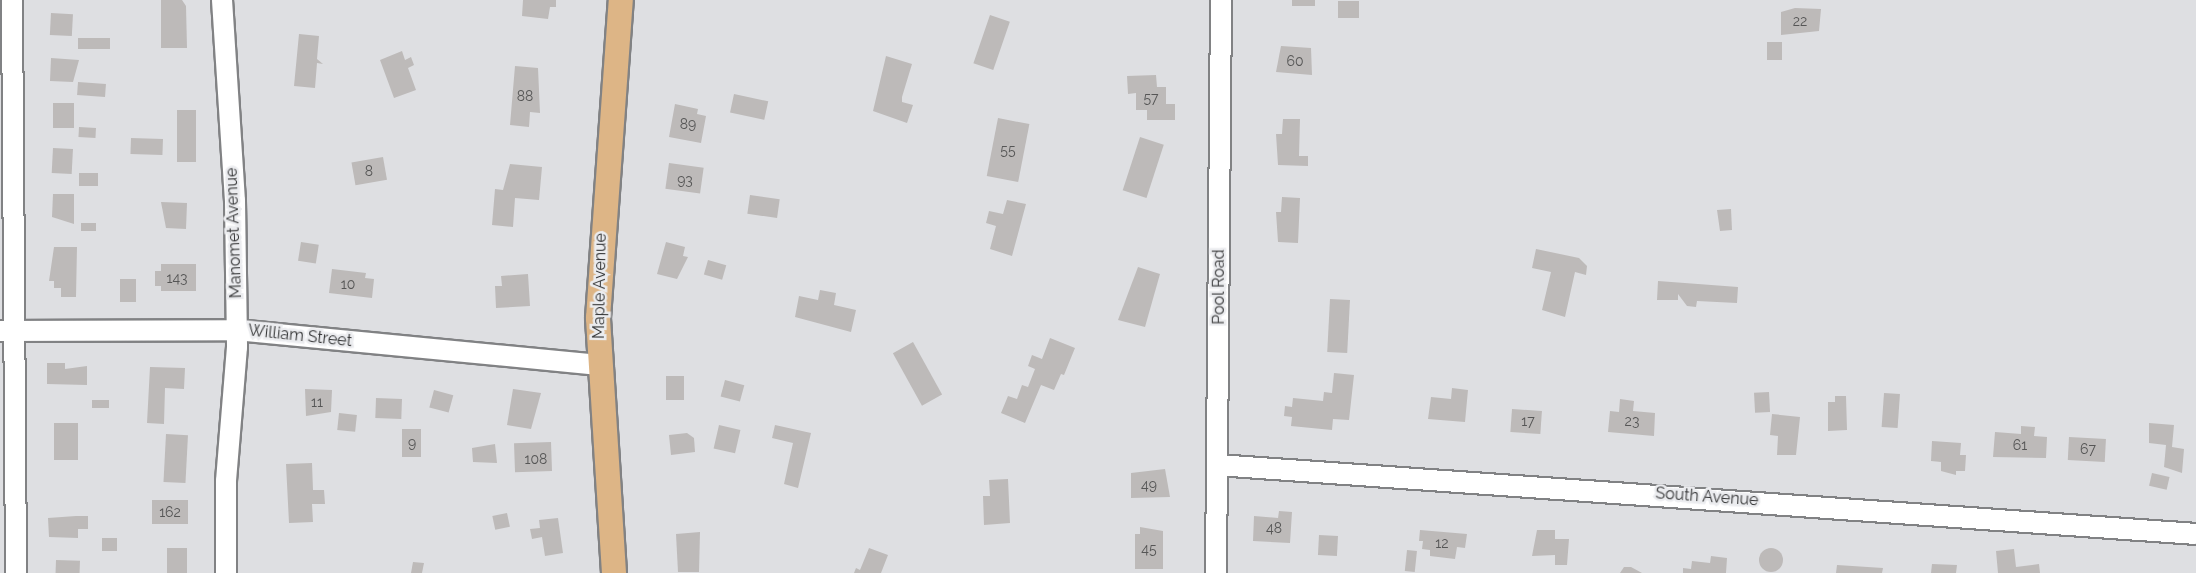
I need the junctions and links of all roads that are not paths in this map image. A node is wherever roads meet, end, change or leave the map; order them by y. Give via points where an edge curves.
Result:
1 (12, 0) edge
2 (222, 0) edge
3 (621, 0) edge
4 (1221, 0) edge
5 (236, 330) junction
6 (7, 331) edge
7 (599, 365) junction
8 (1217, 465) junction
9 (2196, 534) edge
10 (16, 573) edge
11 (226, 573) edge
12 (614, 573) edge
13 (1216, 573) edge

1 - 6 street
2 - 5 street, Manomet Avenue via 235,201
3 - 7 main road, Maple Avenue via 602,206
4 - 8 street, Pool Road
5 - 6 street, William Street
5 - 7 street, William Street
5 - 11 street, Manomet Avenue via 226,481
6 - 10 street
7 - 12 main road, Maple Avenue
8 - 9 street, South Avenue
8 - 13 street, Pool Road

